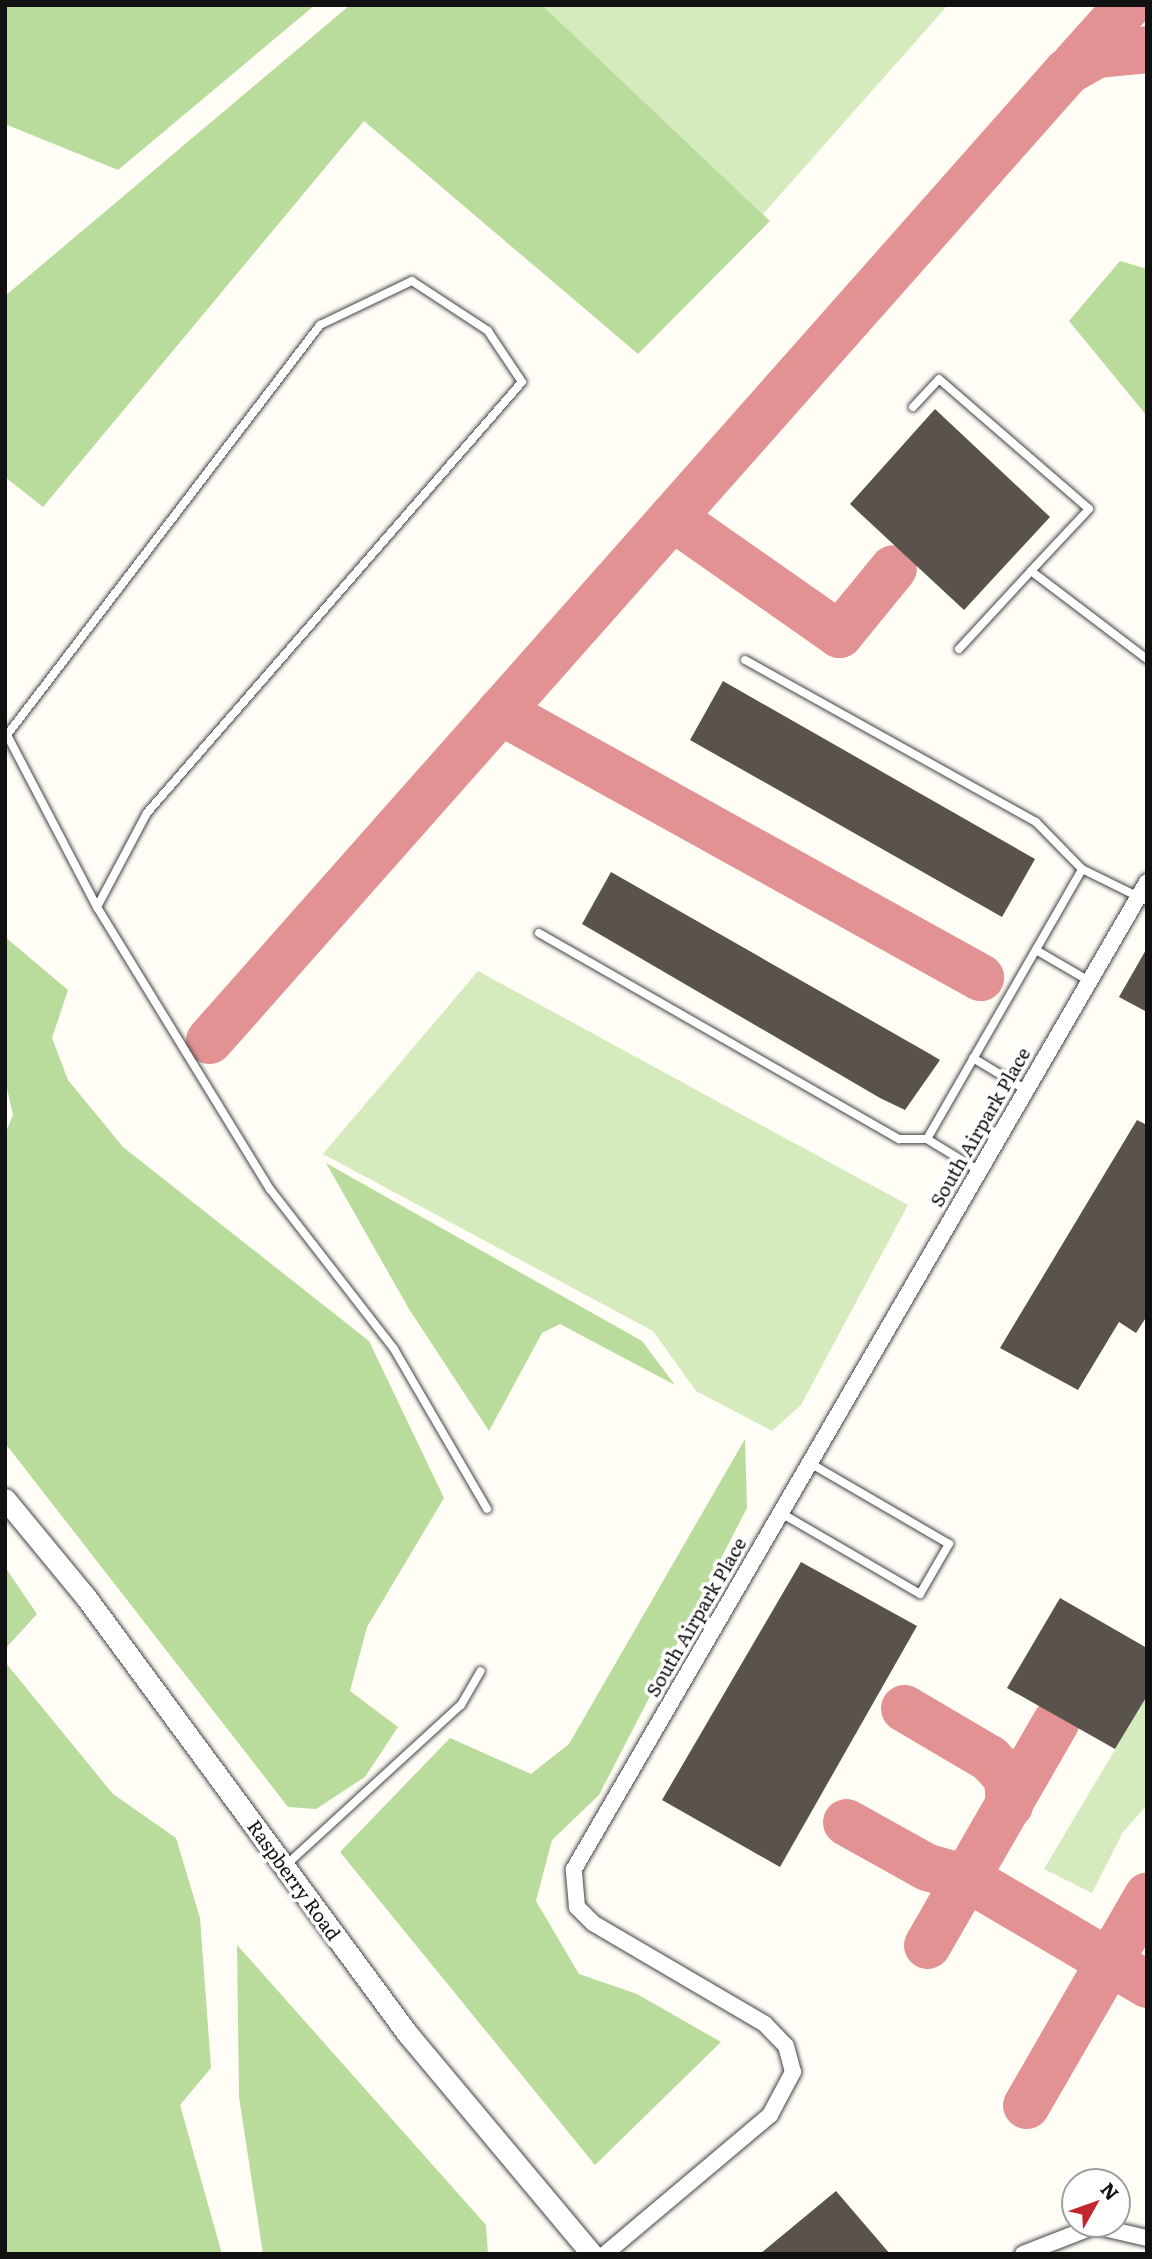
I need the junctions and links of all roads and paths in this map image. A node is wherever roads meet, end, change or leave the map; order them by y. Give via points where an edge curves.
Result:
1 (913, 407) dead end
2 (1031, 571) junction
3 (958, 649) dead end
4 (1147, 659) edge
5 (745, 660) dead end
6 (1082, 870) junction
7 (1144, 893) edge
8 (97, 907) junction
9 (539, 933) dead end
10 (1036, 950) junction
11 (1089, 981) junction
12 (973, 1058) junction
13 (1026, 1090) junction
14 (927, 1139) junction
15 (979, 1171) junction
16 (810, 1463) junction
17 (5, 1499) edge
18 (487, 1509) dead end
19 (781, 1513) junction
20 (481, 1671) dead end
21 (285, 1866) junction
22 (1147, 2238) edge
23 (592, 2254) edge
24 (605, 2254) edge
25 (1023, 2254) edge

1 - 2 lane via 939,379 1089,509
2 - 3 lane
2 - 4 lane
5 - 6 lane via 1036,822
6 - 7 lane
6 - 10 lane
7 - 11 street, South Airpark Place
8 - 8 lane via 147,813 523,382 488,331 412,281 320,326 7,734
8 - 18 lane via 270,1189 394,1349
9 - 14 lane via 899,1139
10 - 11 lane
10 - 12 lane
11 - 13 street, South Airpark Place
12 - 13 lane
12 - 14 lane
13 - 15 street, South Airpark Place
14 - 15 lane
15 - 16 street, South Airpark Place
16 - 19 street, South Airpark Place
16 - 19 lane via 949,1544 920,1594
17 - 21 street, Raspberry Road
19 - 24 street, South Airpark Place via 574,1869 572,1889 593,1923 765,2024 786,2046 793,2072 770,2115
20 - 21 lane via 461,1705
21 - 23 street, Raspberry Road via 407,2034
22 - 25 street via 1095,2226

